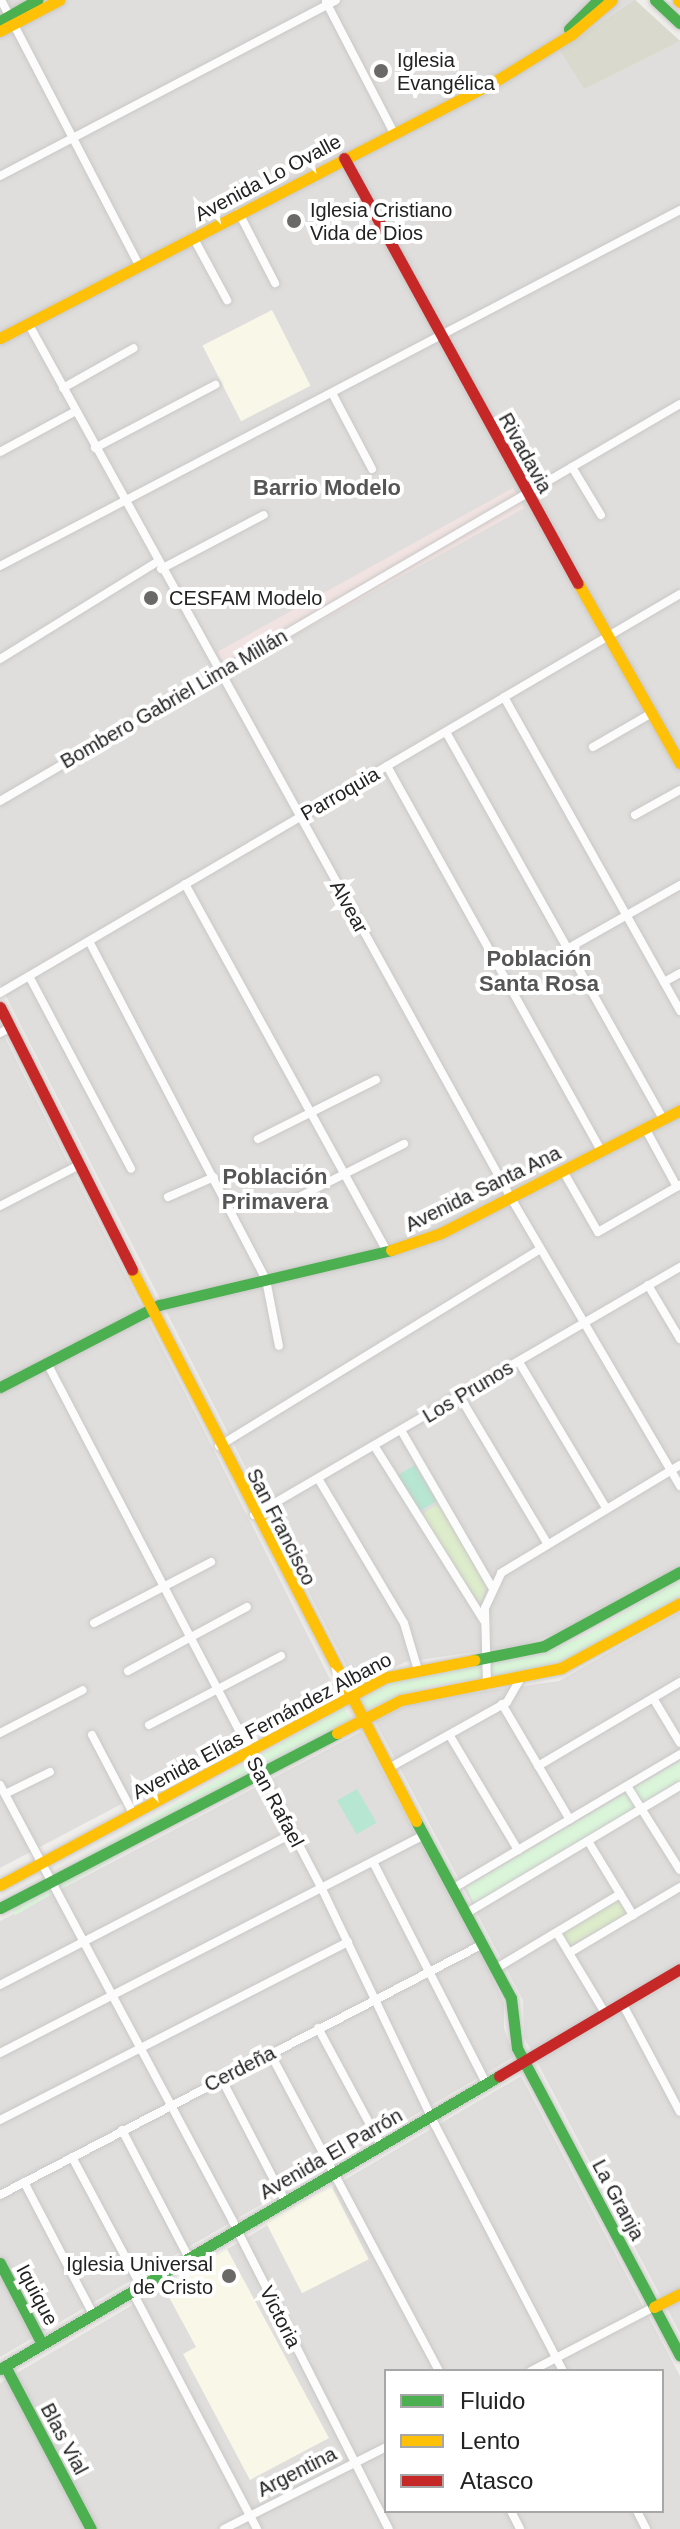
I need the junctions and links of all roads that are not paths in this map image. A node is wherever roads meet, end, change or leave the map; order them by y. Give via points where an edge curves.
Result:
1 (1, 0) edge
2 (37, 0) edge
3 (59, 0) edge
4 (598, 0) edge
5 (612, 0) edge
6 (655, 0) edge
7 (330, 2) edge
8 (7, 21) edge
9 (680, 23) edge
10 (0, 31) edge
11 (551, 47) junction
12 (394, 133) junction
13 (72, 138) junction
14 (344, 158) junction
15 (0, 176) edge
16 (680, 210) edge
17 (239, 213) junction
18 (193, 237) junction
19 (139, 265) junction
20 (275, 283) dead end
21 (227, 300) dead end
22 (28, 323) junction
23 (438, 337) junction
24 (0, 338) edge
25 (134, 348) dead end
26 (215, 385) dead end
27 (63, 388) junction
28 (332, 393) junction
29 (680, 404) edge
30 (76, 411) junction
31 (95, 448) junction
32 (0, 452) edge
33 (572, 467) junction
34 (372, 469) dead end
35 (526, 493) junction
36 (124, 502) junction
37 (264, 515) dead end
38 (601, 515) dead end
39 (159, 565) junction
40 (0, 566) edge
41 (680, 594) edge
42 (608, 636) junction
43 (0, 659) edge
44 (219, 673) junction
45 (504, 697) junction
46 (652, 713) junction
47 (446, 732) junction
48 (593, 747) dead end
49 (680, 763) edge
50 (387, 766) junction
51 (680, 790) edge
52 (0, 801) edge
53 (635, 815) dead end
54 (299, 817) junction
55 (185, 884) junction
56 (680, 885) edge
57 (626, 915) junction
58 (89, 941) junction
59 (567, 949) junction
60 (680, 973) edge
61 (29, 976) junction
62 (664, 982) junction
63 (0, 993) edge
64 (0, 1007) edge
65 (680, 1011) edge
66 (5, 1030) edge
67 (376, 1080) dead end
68 (680, 1110) edge
69 (311, 1113) junction
70 (663, 1119) junction
71 (645, 1128) junction
72 (258, 1139) dead end
73 (404, 1144) dead end
74 (601, 1151) junction
75 (81, 1164) junction
76 (131, 1169) dead end
77 (563, 1171) junction
78 (345, 1175) junction
79 (214, 1177) junction
80 (678, 1186) edge
81 (168, 1197) dead end
82 (511, 1198) junction
83 (289, 1202) dead end
84 (0, 1206) edge
85 (541, 1249) junction
86 (387, 1252) junction
87 (680, 1267) edge
88 (266, 1280) junction
89 (648, 1285) junction
90 (152, 1308) junction
91 (584, 1323) junction
92 (680, 1339) edge
93 (279, 1346) dead end
94 (519, 1362) junction
95 (47, 1363) junction
96 (0, 1387) edge
97 (460, 1397) junction
98 (402, 1432) junction
99 (219, 1446) junction
100 (375, 1447) junction
101 (680, 1465) edge
102 (671, 1470) junction
103 (319, 1480) junction
104 (680, 1486) edge
105 (606, 1508) junction
106 (254, 1515) junction
107 (547, 1543) junction
108 (211, 1562) dead end
109 (680, 1572) edge
110 (163, 1586) junction
111 (492, 1587) junction
112 (680, 1603) edge
113 (247, 1607) dead end
114 (484, 1621) junction
115 (94, 1623) dead end
116 (189, 1638) junction
117 (281, 1656) dead end
118 (485, 1659) junction
119 (417, 1667) junction
120 (128, 1671) dead end
121 (519, 1681) junction
122 (680, 1682) edge
123 (487, 1685) junction
124 (83, 1690) dead end
125 (216, 1691) junction
126 (351, 1698) junction
127 (653, 1698) junction
128 (502, 1704) junction
129 (363, 1719) junction
130 (149, 1725) dead end
131 (0, 1733) edge
132 (92, 1735) dead end
133 (450, 1736) junction
134 (680, 1743) edge
135 (249, 1754) junction
136 (680, 1754) edge
137 (538, 1766) junction
138 (389, 1768) junction
139 (50, 1772) dead end
140 (258, 1774) junction
141 (627, 1786) junction
142 (680, 1786) edge
143 (3, 1795) edge
144 (642, 1809) junction
145 (134, 1815) junction
146 (570, 1820) junction
147 (291, 1834) junction
148 (424, 1835) junction
149 (588, 1841) junction
150 (518, 1850) junction
151 (373, 1862) junction
152 (41, 1863) junction
153 (680, 1870) edge
154 (51, 1882) junction
155 (0, 1885) edge
156 (680, 1887) edge
157 (322, 1889) junction
158 (452, 1889) junction
159 (620, 1894) junction
160 (0, 1908) edge
161 (465, 1914) junction
162 (633, 1915) junction
163 (557, 1933) junction
164 (83, 1942) junction
165 (348, 1942) junction
166 (481, 1945) junction
167 (569, 1953) junction
168 (495, 1969) junction
169 (680, 1969) edge
170 (429, 1971) junction
171 (0, 1985) edge
172 (111, 1996) junction
173 (376, 1998) junction
174 (622, 2003) junction
175 (605, 2013) junction
176 (318, 2028) junction
177 (139, 2049) junction
178 (0, 2053) edge
179 (270, 2053) junction
180 (524, 2061) junction
181 (221, 2078) junction
182 (486, 2083) junction
183 (171, 2104) junction
184 (680, 2112) edge
185 (432, 2115) junction
186 (0, 2120) edge
187 (122, 2130) junction
188 (381, 2145) junction
189 (72, 2157) junction
190 (336, 2172) junction
191 (24, 2182) junction
192 (0, 2195) edge
193 (285, 2201) junction
194 (236, 2230) junction
195 (189, 2258) junction
196 (0, 2263) edge
197 (137, 2289) junction
198 (680, 2294) edge
199 (654, 2307) junction
200 (93, 2314) junction
201 (42, 2344) junction
202 (680, 2356) edge
203 (556, 2358) junction
204 (3, 2368) edge
205 (438, 2369) edge
206 (535, 2369) edge
207 (562, 2369) edge
208 (384, 2448) edge
209 (355, 2463) junction
210 (250, 2516) junction
211 (91, 2529) edge
212 (224, 2529) edge
213 (257, 2529) edge
214 (389, 2529) edge

1 - 8 street
2 - 8 main road
3 - 8 main road
4 - 11 main road, Avenida Lo Ovalle
5 - 11 main road, Avenida Lo Ovalle
6 - 9 main road
7 - 12 street
7 - 13 street
8 - 10 main road
8 - 13 street
11 - 12 main road, Avenida Lo Ovalle
12 - 14 main road, Avenida Lo Ovalle
13 - 15 street
13 - 19 street
14 - 17 main road, Avenida Lo Ovalle
14 - 23 main road, Rivadavia
16 - 23 street
17 - 18 main road, Avenida Lo Ovalle
17 - 20 street
18 - 19 main road, Avenida Lo Ovalle
18 - 21 street
19 - 22 main road, Avenida Lo Ovalle
22 - 24 main road, Avenida Lo Ovalle
22 - 27 street, Alvear
23 - 28 street
23 - 35 main road, Rivadavia
25 - 27 street
26 - 31 street
27 - 30 street, Alvear
28 - 34 street
28 - 36 street
29 - 33 street, Bombero Gabriel Lima Millán
30 - 31 street, Alvear
30 - 32 street
31 - 36 street, Alvear
33 - 35 street, Bombero Gabriel Lima Millán
33 - 38 street
35 - 42 main road, Rivadavia
35 - 44 street, Bombero Gabriel Lima Millán
36 - 39 street, Alvear
36 - 40 street
37 - 39 street
39 - 43 street
39 - 44 street, Alvear
41 - 42 street, Parroquia
42 - 45 street, Parroquia
42 - 46 main road, Rivadavia
44 - 52 street, Bombero Gabriel Lima Millán
44 - 54 street, Alvear
45 - 47 street, Parroquia
45 - 57 street
46 - 48 street
46 - 49 main road, Rivadavia
47 - 50 street, Parroquia
47 - 59 street
50 - 54 street, Parroquia
50 - 74 street
51 - 53 street
54 - 55 street, Parroquia
54 - 82 street, Alvear
55 - 58 street, Parroquia
55 - 69 street
56 - 57 street
57 - 59 street
57 - 62 street
58 - 61 street, Parroquia
58 - 79 street
59 - 70 street
60 - 62 street
61 - 63 street, Parroquia
61 - 76 street
62 - 65 street
64 - 66 main road, San Francisco
66 - 75 main road, San Francisco
67 - 69 street
68 - 70 main road, Avenida Santa Ana
69 - 72 street
69 - 78 street
70 - 71 main road, Avenida Santa Ana
71 - 74 main road, Avenida Santa Ana
71 - 80 street
73 - 78 street
74 - 77 main road, Avenida Santa Ana
75 - 84 street
75 - 90 main road, San Francisco
77 - 80 street via 598,1232
77 - 82 main road, Avenida Santa Ana
78 - 83 street
78 - 86 street
79 - 81 street
79 - 88 street
82 - 85 street, Alvear
82 - 86 main road, Avenida Santa Ana via 450,1229
85 - 91 street, Alvear
85 - 99 street
86 - 88 main road, Avenida Santa Ana
87 - 89 street, Los Prunos
88 - 90 main road, Avenida Santa Ana
88 - 93 street
89 - 91 street, Los Prunos
89 - 92 street
90 - 95 main road, Avenida Santa Ana
90 - 99 main road, San Francisco
91 - 94 street, Los Prunos
91 - 102 street, Alvear
94 - 97 street, Los Prunos
94 - 105 street
95 - 96 main road, Avenida Santa Ana
95 - 110 street, San Rafael
97 - 98 street, Los Prunos
97 - 107 street
98 - 100 street, Los Prunos
98 - 111 street
99 - 106 main road, San Francisco
100 - 103 street, Los Prunos
100 - 114 street
101 - 102 street
102 - 104 street, Alvear
102 - 105 street
103 - 106 street, Los Prunos
103 - 119 street via 404,1623
105 - 107 street
106 - 126 main road, San Francisco
107 - 111 street via 507,1568
108 - 110 street
109 - 118 main road, Avenida Elías Fernández Albano via 557,1642
110 - 115 street
110 - 116 street, San Rafael
111 - 114 street
112 - 121 main road, Avenida Elías Fernández Albano via 578,1661
113 - 116 street
114 - 118 street
116 - 120 street
116 - 125 street, San Rafael
117 - 125 street
118 - 119 main road, Avenida Elías Fernández Albano
118 - 123 street
119 - 126 main road, Avenida Elías Fernández Albano
121 - 123 main road, Avenida Elías Fernández Albano
121 - 128 street
122 - 127 street
123 - 129 main road, Avenida Elías Fernández Albano via 414,1696
124 - 131 street
125 - 130 street
125 - 135 street, San Rafael
126 - 129 main road, San Francisco
126 - 135 main road, Avenida Elías Fernández Albano
127 - 134 street
127 - 137 street
128 - 133 street
128 - 137 street
129 - 138 main road, San Francisco
129 - 140 main road, Avenida Elías Fernández Albano
132 - 145 street
133 - 138 street
133 - 150 street
135 - 140 street, San Rafael
135 - 145 main road, Avenida Elías Fernández Albano
136 - 141 street
137 - 146 street
138 - 148 main road, San Francisco
139 - 143 street
140 - 147 street, San Rafael
140 - 154 main road, Avenida Elías Fernández Albano
141 - 144 street
141 - 146 street
142 - 144 street
143 - 152 street, Victoria
144 - 149 street
144 - 153 street
145 - 152 main road, Avenida Elías Fernández Albano
146 - 150 street
147 - 157 street, San Rafael
147 - 164 street
148 - 151 street
148 - 158 main road, San Francisco
149 - 159 street
149 - 161 street
150 - 158 street
151 - 157 street
151 - 170 street
152 - 154 street, Victoria
152 - 155 main road, Avenida Elías Fernández Albano
154 - 160 main road, Avenida Elías Fernández Albano
154 - 164 street, Victoria
156 - 162 street
157 - 165 street, San Rafael
157 - 172 street
158 - 161 main road, San Francisco
159 - 162 street
159 - 163 street
161 - 166 main road, San Francisco
162 - 167 street
163 - 167 street
163 - 168 street
164 - 171 street
164 - 172 street, Victoria
165 - 173 street, San Rafael
165 - 177 street
166 - 168 main road, San Francisco
166 - 170 street, Cerdeña
167 - 175 street
168 - 180 main road, San Francisco via 512,2003 514,2039
169 - 174 main road, Avenida El Parrón
170 - 173 street, Cerdeña
170 - 182 street
172 - 177 street, Victoria
172 - 178 street
173 - 176 street, Cerdeña
173 - 185 street, San Rafael
174 - 175 main road, Avenida El Parrón
174 - 184 street
175 - 180 main road, Avenida El Parrón
176 - 179 street, Cerdeña
176 - 188 street
177 - 183 street, Victoria
177 - 186 street
179 - 181 street, Cerdeña
179 - 190 street
180 - 182 main road, Avenida El Parrón
180 - 199 main road, La Granja
181 - 183 street, Cerdeña
181 - 193 street
182 - 185 main road, Avenida El Parrón
183 - 187 street, Cerdeña
183 - 194 street, Victoria
185 - 188 main road, Avenida El Parrón
185 - 203 street, San Rafael
187 - 189 street, Cerdeña
187 - 195 street
188 - 190 main road, Avenida El Parrón
189 - 191 street, Cerdeña
189 - 197 street
190 - 193 main road, Avenida El Parrón
190 - 205 street
191 - 192 street, Cerdeña
191 - 200 street
193 - 194 main road, Avenida El Parrón
194 - 195 main road, Avenida El Parrón
194 - 209 street, Victoria
195 - 197 main road, Avenida El Parrón
196 - 201 main road, Iquique
197 - 200 main road, Avenida El Parrón
197 - 210 street
198 - 199 main road
199 - 202 main road, La Granja
199 - 203 street
200 - 201 main road, Avenida El Parrón
201 - 204 main road, Avenida El Parrón
203 - 206 street
203 - 207 street, San Rafael
204 - 211 main road, Blas Vial
208 - 209 street, Argentina
209 - 210 street, Argentina
209 - 214 street, Victoria
210 - 212 street, Argentina
210 - 213 street

